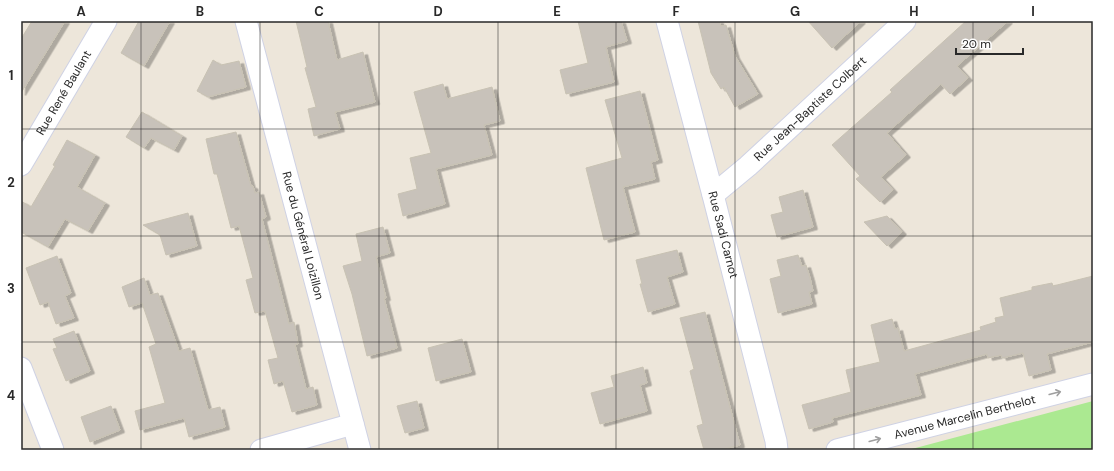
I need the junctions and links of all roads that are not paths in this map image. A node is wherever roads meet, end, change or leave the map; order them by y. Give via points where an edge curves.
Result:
1 (106, 21) edge
2 (246, 21) edge
3 (667, 21) edge
4 (905, 21) edge
5 (21, 165) edge
6 (713, 195) junction
7 (21, 368) edge
8 (1093, 384) edge
9 (353, 424) junction
10 (53, 450) edge
11 (261, 450) edge
12 (360, 450) edge
13 (777, 450) edge
14 (837, 450) edge

1 - 5 street, Rue René Baulant
2 - 9 street, Rue du Général Loizillon
3 - 6 street, Rue Sadi Carnot
4 - 6 street, Rue Jean-Baptiste Colbert via 748,166
6 - 13 street, Rue Sadi Carnot
7 - 10 street
14 -> 8 street, Avenue Marcelin Berthelot
9 - 11 street
9 - 12 street, Rue du Général Loizillon

